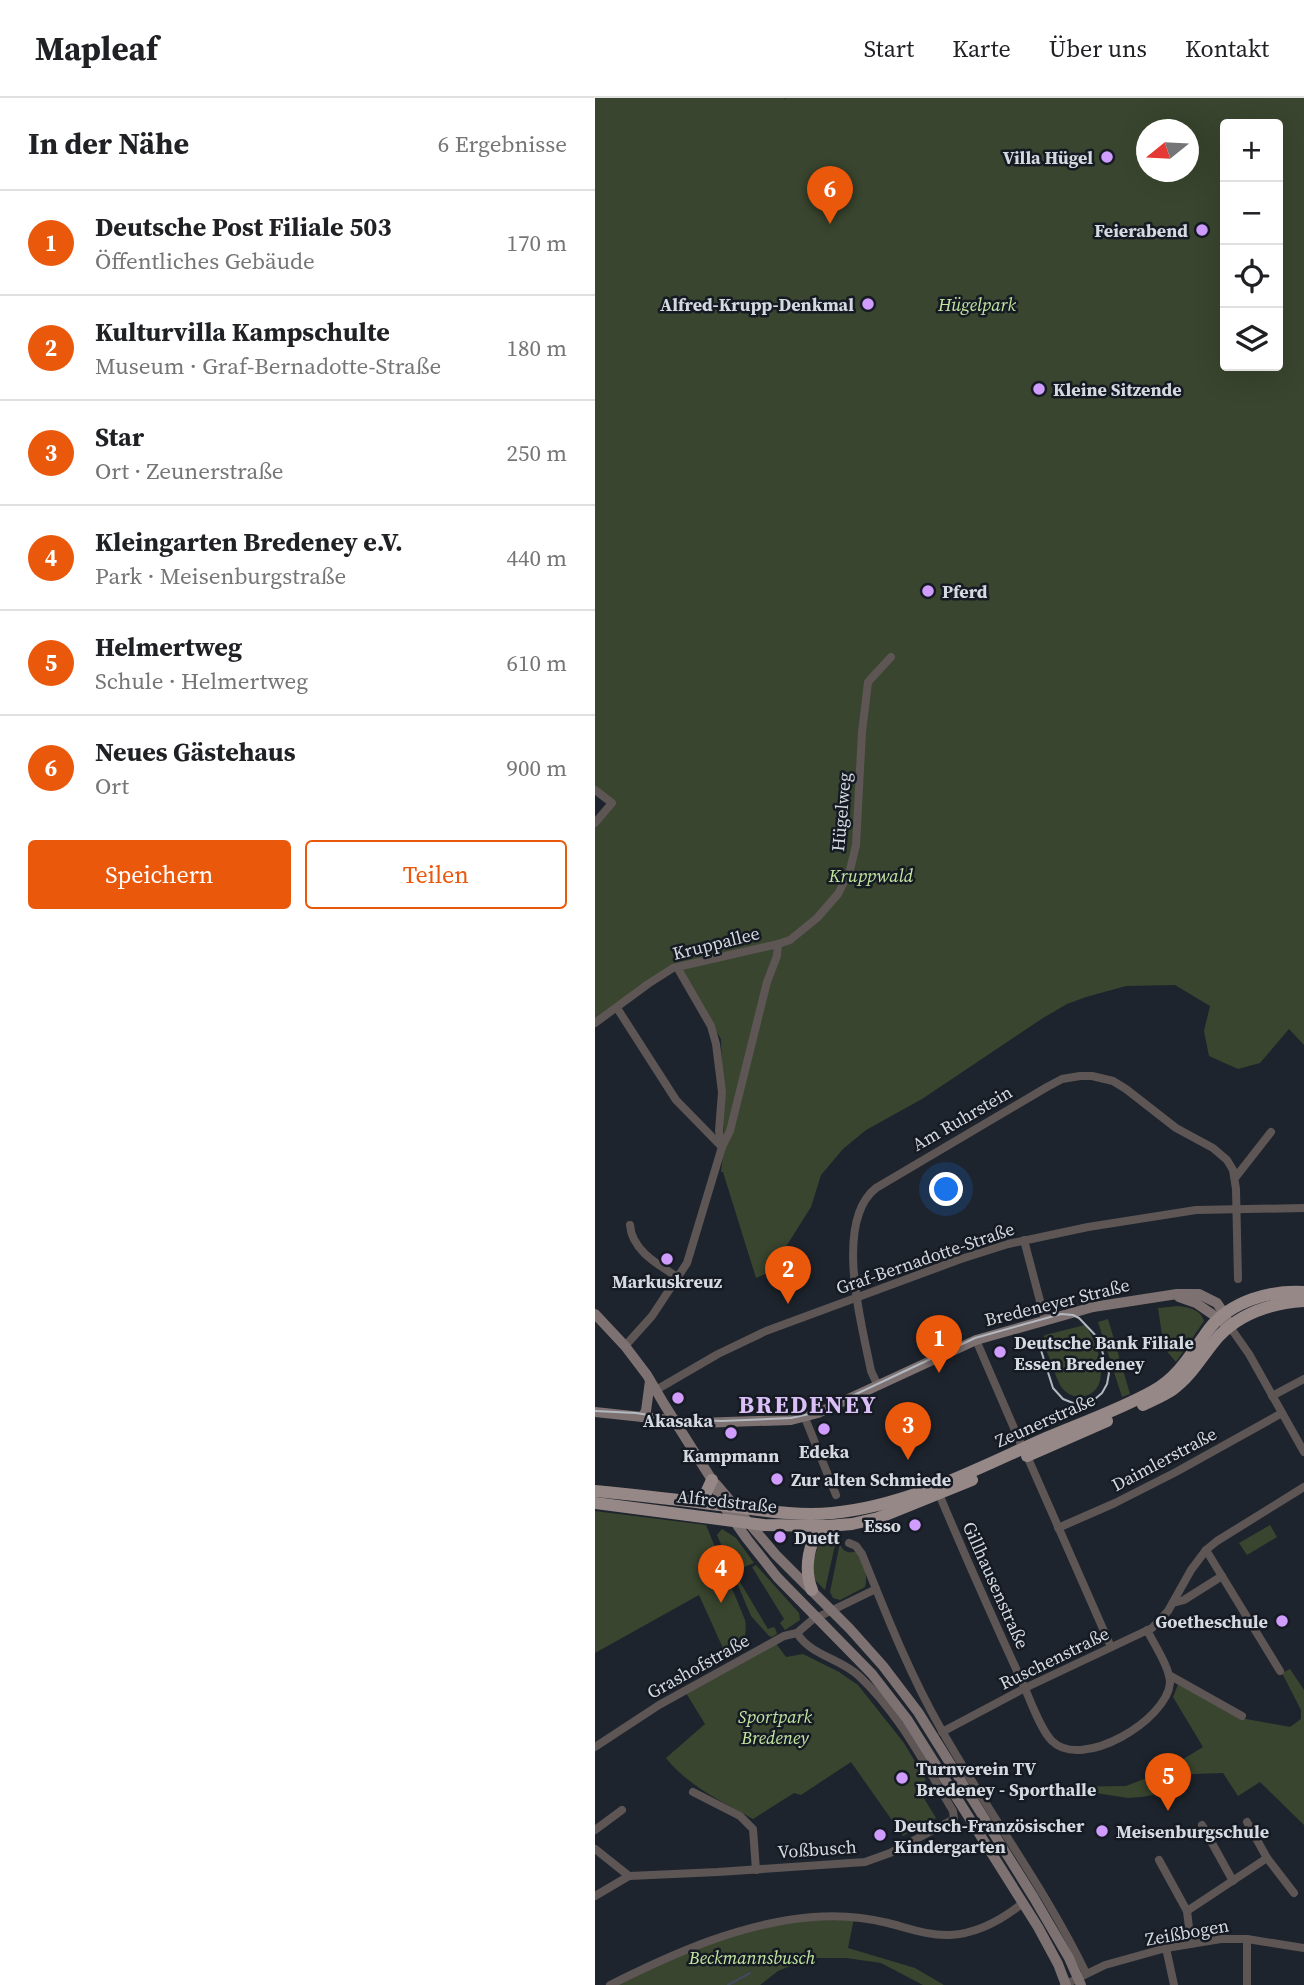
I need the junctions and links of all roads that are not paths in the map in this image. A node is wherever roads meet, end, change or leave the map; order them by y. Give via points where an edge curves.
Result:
1 (891, 657) dead end
2 (595, 790) edge
3 (595, 823) edge
4 (778, 944) junction
5 (677, 967) junction
6 (617, 1007) junction
7 (595, 1023) edge
8 (1271, 1132) dead end
9 (722, 1147) junction
10 (1235, 1178) junction
11 (1237, 1208) junction
12 (1304, 1208) edge
13 (630, 1225) dead end
14 (1024, 1240) junction
15 (679, 1278) junction
16 (1238, 1279) dead end
17 (1304, 1292) edge
18 (857, 1298) junction
19 (1304, 1301) edge
20 (595, 1314) edge
21 (1045, 1320) junction
22 (1225, 1320) junction
23 (976, 1340) junction
24 (625, 1346) junction
25 (649, 1378) junction
26 (1304, 1379) edge
27 (877, 1385) junction
28 (656, 1390) junction
29 (1272, 1396) junction
30 (595, 1412) edge
31 (1282, 1413) junction
32 (642, 1417) junction
33 (804, 1418) junction
34 (674, 1422) junction
35 (1025, 1452) junction
36 (1304, 1452) edge
37 (712, 1480) junction
38 (1304, 1487) edge
39 (595, 1491) edge
40 (939, 1494) junction
41 (837, 1495) dead end
42 (595, 1503) edge
43 (698, 1503) junction
44 (723, 1505) junction
45 (850, 1511) joint
46 (735, 1513) junction
47 (748, 1522) junction
48 (856, 1523) joint
49 (827, 1526) junction
50 (1058, 1528) junction
51 (849, 1543) dead end
52 (1206, 1550) junction
53 (1222, 1576) junction
54 (876, 1588) junction
55 (812, 1590) junction
56 (1173, 1603) junction
57 (832, 1611) junction
58 (818, 1617) junction
59 (1147, 1630) junction
60 (797, 1633) junction
61 (1111, 1647) junction
62 (1280, 1671) dead end
63 (1169, 1675) junction
64 (1025, 1688) junction
65 (1242, 1716) dead end
66 (942, 1732) junction
67 (595, 1747) edge
68 (693, 1793) dead end
69 (622, 1810) dead end
70 (1247, 1822) dead end
71 (1202, 1825) dead end
72 (595, 1830) edge
73 (595, 1849) edge
74 (1267, 1858) junction
75 (1159, 1860) dead end
76 (756, 1870) junction
77 (629, 1876) junction
78 (1233, 1881) junction
79 (1294, 1893) dead end
80 (595, 1896) edge
81 (1023, 1903) junction
82 (1187, 1911) junction
83 (1247, 1939) junction
84 (1191, 1944) junction
85 (1166, 1948) junction
86 (1304, 1948) edge
87 (1082, 1978) edge
88 (610, 1985) edge
89 (1065, 1985) edge
90 (1174, 1985) edge
91 (1247, 1985) edge

1 - 4 street, Hügelweg via 868,682 856,845 850,870 838,894 817,918
2 - 3 street via 612,803
4 - 5 street, Kruppallee
4 - 9 street
5 - 6 street, Kruppallee
5 - 9 street via 711,1026 716,1044
6 - 7 street, Kruppallee
6 - 9 street via 676,1100
8 - 10 street
9 - 15 street
10 - 11 street
10 - 18 street, Am Ruhrstein via 1220,1153 1176,1128 1113,1081 1092,1076 1062,1079 871,1193 863,1203 853,1238
11 - 12 street, Graf-Bernadotte-Straße
11 - 14 street, Graf-Bernadotte-Straße via 1196,1210
11 - 16 street
13 - 15 street via 630,1233 646,1255
14 - 18 street, Graf-Bernadotte-Straße
14 - 21 street
15 - 24 street
17 - 22 main road via 1262,1295
18 - 27 street, Am Ruhrstein
18 - 28 street, Graf-Bernadotte-Straße via 741,1342
19 - 22 main road via 1272,1305
20 - 24 main road
21 - 22 main road, Bredeneyer Straße via 1167,1296 1196,1303
21 - 23 main road, Bredeneyer Straße
22 - 29 street
22 - 35 main road, Zeunerstraße via 1219,1337 1195,1369 1172,1390
23 - 27 main road, Bredeneyer Straße
23 - 35 street
24 - 25 main road
25 - 28 main road
25 - 32 main road
26 - 29 street
27 - 33 main road, Bredeneyer Straße
28 - 34 main road
29 - 31 street
30 - 32 main road, Bredeneyer Straße
31 - 36 street
31 - 50 street, Daimlerstraße via 1176,1472
32 - 34 main road, Bredeneyer Straße
33 - 34 main road, Bredeneyer Straße
33 - 41 street
34 - 37 main road
35 - 40 main road, Zeunerstraße
35 - 45 main road, Zeunerstraße via 895,1502
35 - 50 street
37 - 43 main road
37 - 44 main road
37 - 46 main road
38 - 52 street, Ruschenstraße
39 - 43 main road, Alfredstraße
40 - 48 main road, Zeunerstraße
40 - 64 street, Gillhausenstraße
42 - 46 main road, Alfredstraße
43 - 44 main road, Alfredstraße
44 - 46 main road, Alfredstraße
45 - 46 main road, Alfredstraße
46 - 47 main road, Alfredstraße
46 - 58 main road via 777,1577
47 - 49 main road, Alfredstraße
47 - 55 main road
48 - 49 main road, Alfredstraße
49 - 55 main road via 814,1539 807,1575
50 - 61 street
51 - 54 street via 862,1554
52 - 53 street
52 - 56 street, Ruschenstraße
53 - 56 street, Ruschenstraße
53 - 62 street
54 - 57 street, Grashofstraße
54 - 66 street
55 - 57 main road
56 - 59 street, Ruschenstraße
57 - 58 street, Grashofstraße
57 - 87 main road via 918,1712
58 - 60 street, Grashofstraße
58 - 81 main road via 907,1719
59 - 61 street, Ruschenstraße
59 - 63 street
60 - 67 street, Grashofstraße via 683,1692
60 - 76 street, Voßbusch via 809,1647 847,1667 875,1693 912,1745 954,1819 873,1860
61 - 64 street, Ruschenstraße
63 - 64 street, Gillhausenstraße via 1165,1698 1145,1721 1108,1743 1078,1751 1063,1749 1050,1740
63 - 65 street
64 - 66 street, Ruschenstraße
66 - 87 street via 1072,1945
68 - 76 street, Voßbusch via 740,1816 753,1829
69 - 72 street
70 - 74 street
71 - 78 street
73 - 77 street
74 - 78 street
74 - 79 street
75 - 82 street
76 - 77 street, Voßbusch
77 - 80 street, Voßbusch
78 - 82 street
81 - 88 street via 985,1926 953,1935 855,1917 771,1922 713,1939
81 - 89 main road
82 - 84 street
83 - 84 street, Zeißbogen
83 - 86 street, Zeißbogen
83 - 91 street
84 - 85 street, Zeißbogen
85 - 87 street, Zeißbogen via 1105,1965
85 - 90 street
87 - 89 street, Zeißbogen

